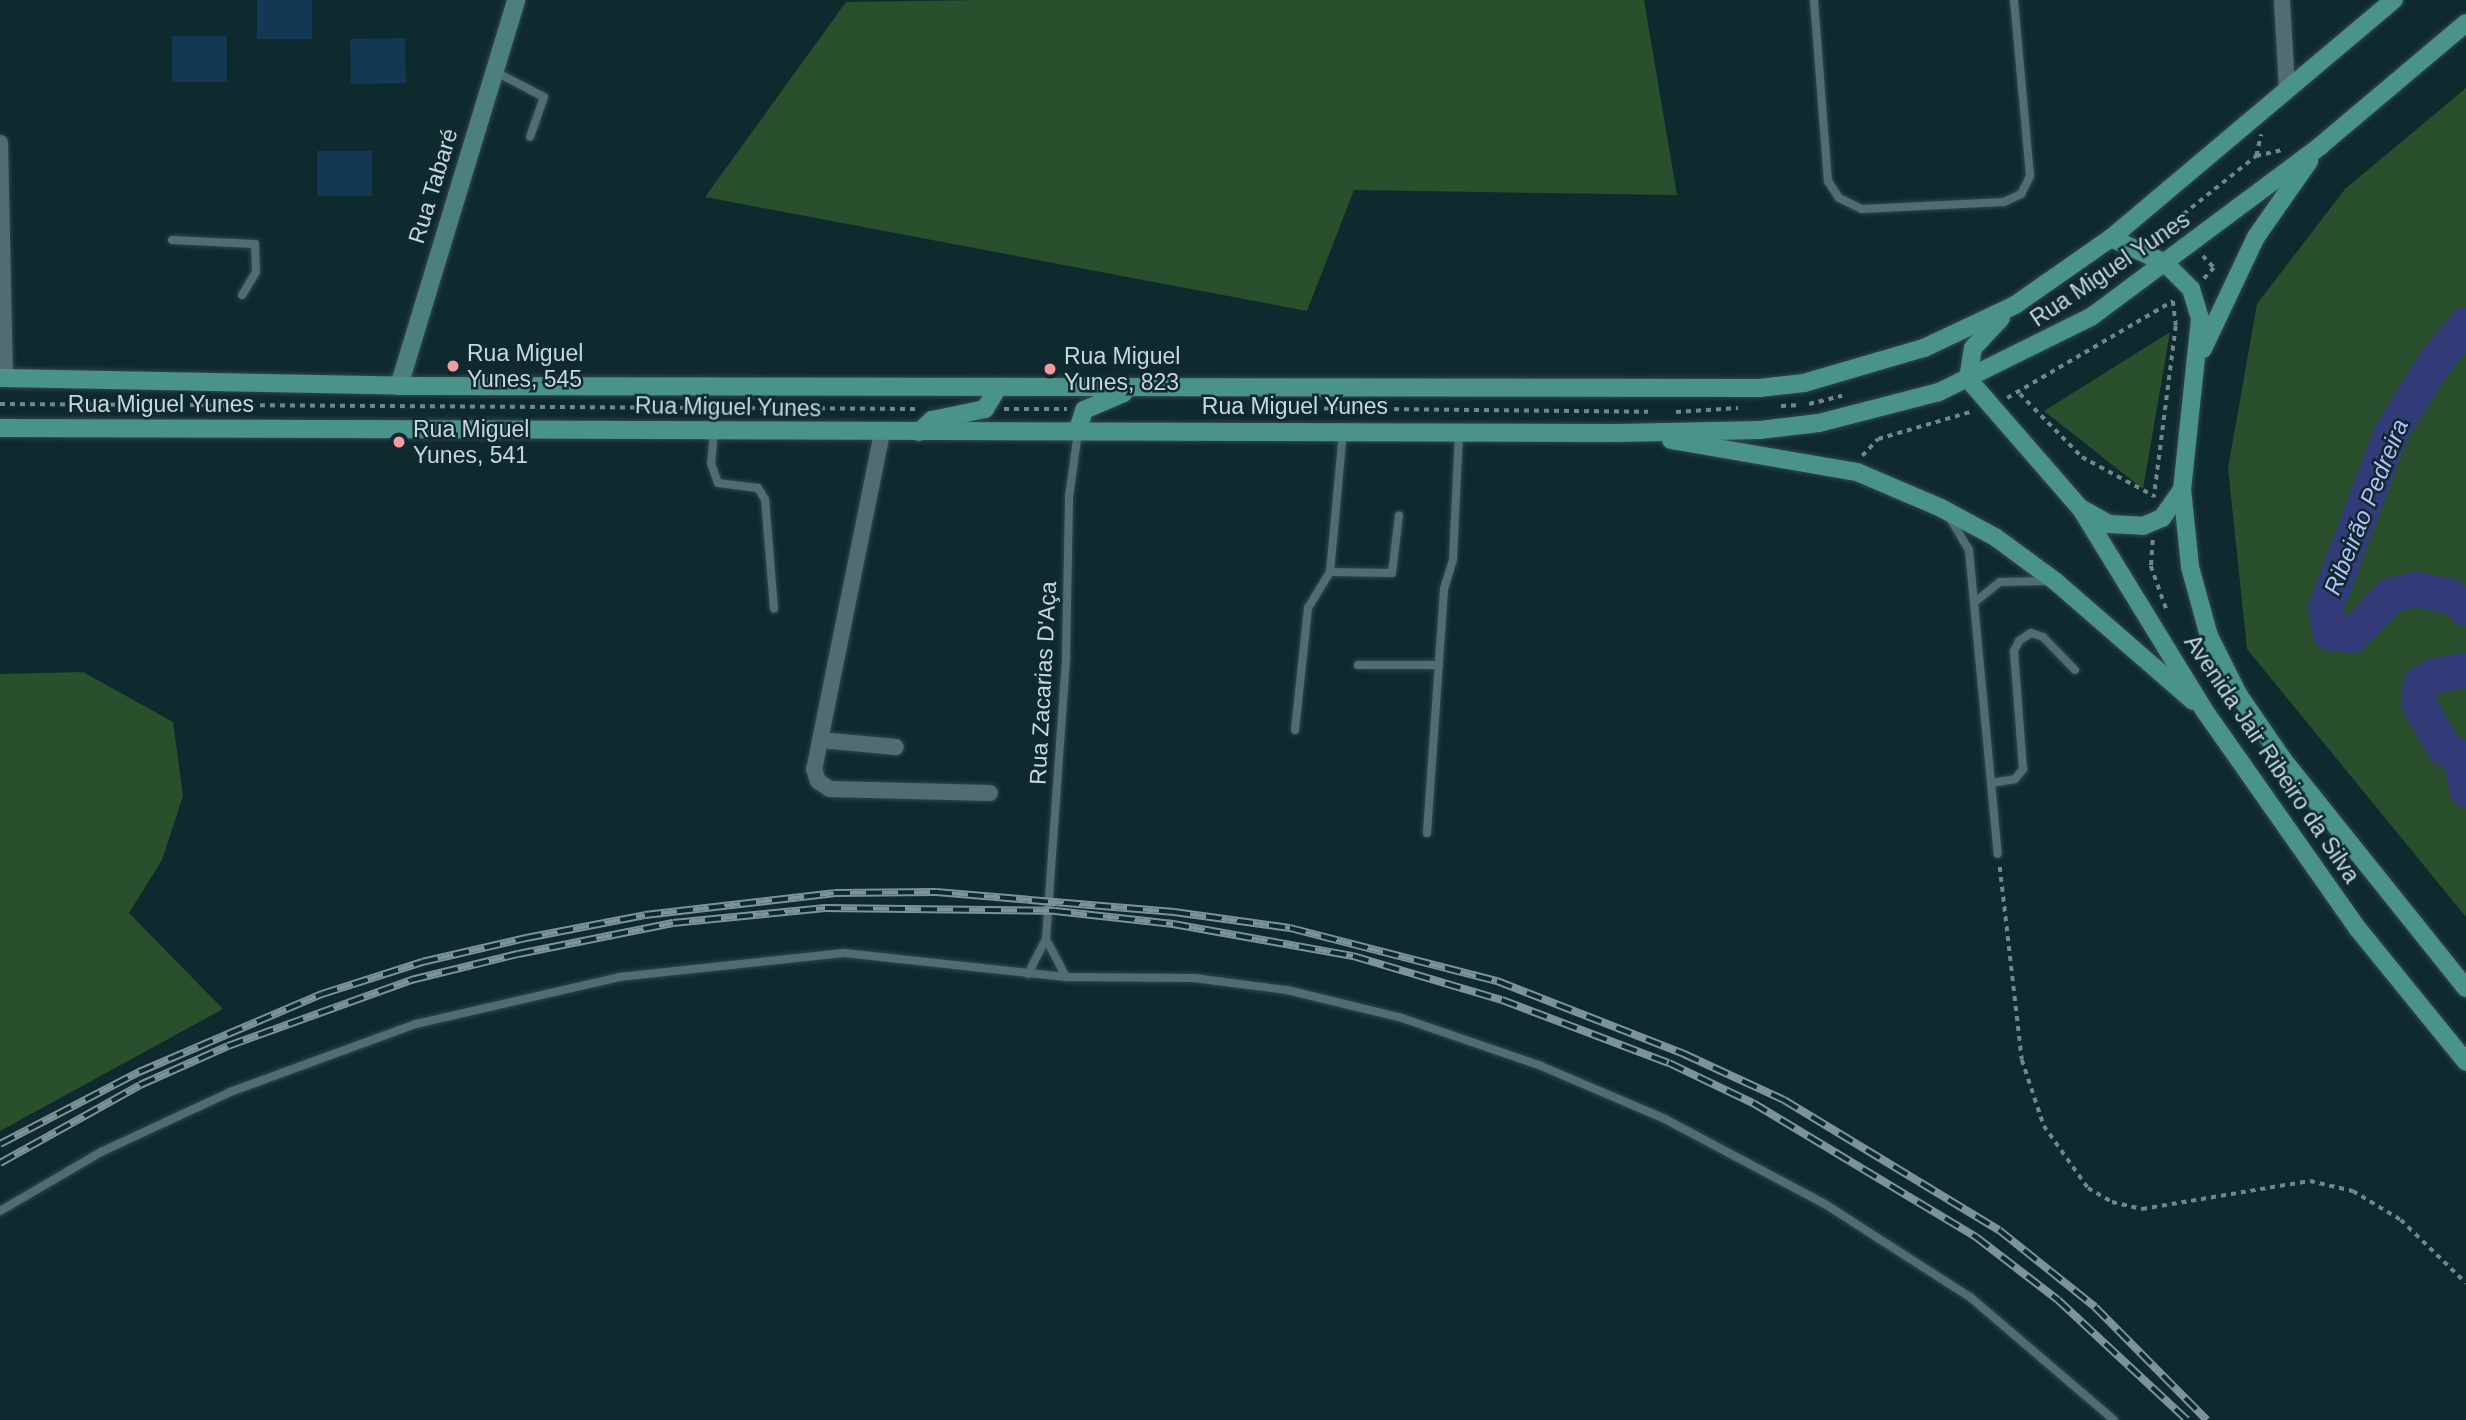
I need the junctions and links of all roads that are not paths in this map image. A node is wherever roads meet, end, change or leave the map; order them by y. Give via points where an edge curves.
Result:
1 (516, 0) edge
2 (1814, 0) edge
3 (2014, 0) edge
4 (2282, 0) edge
5 (2394, 0) edge
6 (2466, 23) edge
7 (494, 71) junction
8 (2287, 89) junction
9 (530, 137) dead end
10 (0, 143) edge
11 (2320, 146) junction
12 (2111, 238) junction
13 (172, 240) dead end
14 (2165, 263) junction
15 (242, 295) dead end
16 (2015, 305) junction
17 (2195, 368) junction
18 (2, 378) edge
19 (1968, 379) junction
20 (399, 386) junction
21 (998, 387) junction
22 (1141, 388) junction
23 (0, 428) edge
24 (1078, 429) junction
25 (714, 430) junction
26 (1343, 431) junction
27 (919, 432) junction
28 (1459, 432) junction
29 (882, 433) junction
30 (1618, 433) junction
31 (2182, 489) junction
32 (1941, 508) junction
33 (2081, 509) junction
34 (1399, 515) dead end
35 (1330, 572) junction
36 (2055, 581) junction
37 (1975, 602) junction
38 (775, 609) dead end
39 (1358, 665) dead end
40 (1439, 665) junction
41 (2075, 670) dead end
42 (2204, 710) junction
43 (1295, 730) dead end
44 (820, 740) junction
45 (896, 747) dead end
46 (1991, 783) junction
47 (990, 793) dead end
48 (1427, 833) dead end
49 (1995, 856) road end
50 (1046, 939) junction
51 (1028, 974) junction
52 (1066, 976) junction
53 (2466, 988) edge
54 (2466, 1062) edge
55 (0, 1211) edge
56 (2114, 1420) edge

1 - 7 street, Rua Tabaré
2 - 3 lane via 1828,181 1839,198 1862,209 2004,202 2021,194 2030,176
4 - 8 street
5 - 8 main road, Rua Miguel Yunes
6 - 11 main road, Rua Miguel Yunes
7 - 9 lane via 544,97
7 - 20 street, Rua Tabaré
8 - 12 main road, Rua Miguel Yunes
10 - 18 street
11 - 14 main road, Rua Miguel Yunes
11 - 17 main road via 2256,237
12 - 14 main road
12 - 16 main road, Rua Miguel Yunes
13 - 15 lane via 255,244 256,272
14 - 17 main road, Avenida Jair Ribeiro da Silva via 2191,289 2200,319
14 - 19 main road, Rua Miguel Yunes via 2091,317
16 - 19 main road via 1973,348
16 - 22 main road, Rua Miguel Yunes via 1924,348 1804,383 1759,388
17 - 31 main road, Avenida Jair Ribeiro da Silva
18 - 20 main road, Rua Miguel Yunes
19 - 30 main road, Rua Miguel Yunes via 1939,392 1819,423 1760,430
19 - 33 main road, Avenida Jair Ribeiro da Silva
20 - 21 main road, Rua Miguel Yunes
21 - 22 main road, Rua Miguel Yunes
21 - 27 main road via 985,409 932,420
22 - 24 main road via 1094,402 1079,418
23 - 25 main road, Rua Miguel Yunes
24 - 26 main road, Rua Miguel Yunes
24 - 27 main road, Rua Miguel Yunes
24 - 50 lane, Rua Zacarias D'Aça via 1069,497 1066,657
25 - 29 main road, Rua Miguel Yunes
25 - 38 lane via 711,463 718,483 758,488 765,499
26 - 28 main road, Rua Miguel Yunes
26 - 35 lane
27 - 29 main road, Rua Miguel Yunes
28 - 30 main road, Rua Miguel Yunes
28 - 40 lane via 1453,559 1444,589
29 - 44 street
30 - 32 main road via 1839,467
31 - 33 main road via 2162,518 2143,526 2109,524
31 - 53 main road, Avenida Jair Ribeiro da Silva via 2190,567 2209,636 2238,694 2284,761
32 - 36 main road via 1995,537
32 - 37 lane via 1969,550
33 - 42 main road, Avenida Jair Ribeiro da Silva
34 - 35 lane via 1392,573
35 - 43 lane via 1308,608
36 - 37 lane via 2000,582
36 - 42 main road
37 - 46 lane
39 - 40 lane
40 - 48 lane
41 - 46 lane via 2043,637 2031,633 2020,641 2014,652 2023,769 2015,779
42 - 54 main road, Avenida Jair Ribeiro da Silva via 2358,929
44 - 45 street
44 - 47 street via 814,769 818,781 830,789
46 - 49 lane
50 - 51 lane
50 - 52 lane
51 - 52 lane
51 - 55 lane via 844,953 619,977 416,1024 267,1078 125,1140
52 - 56 lane via 1194,978 1287,990 1399,1017 1541,1066 1665,1119 1825,1204 1970,1297

